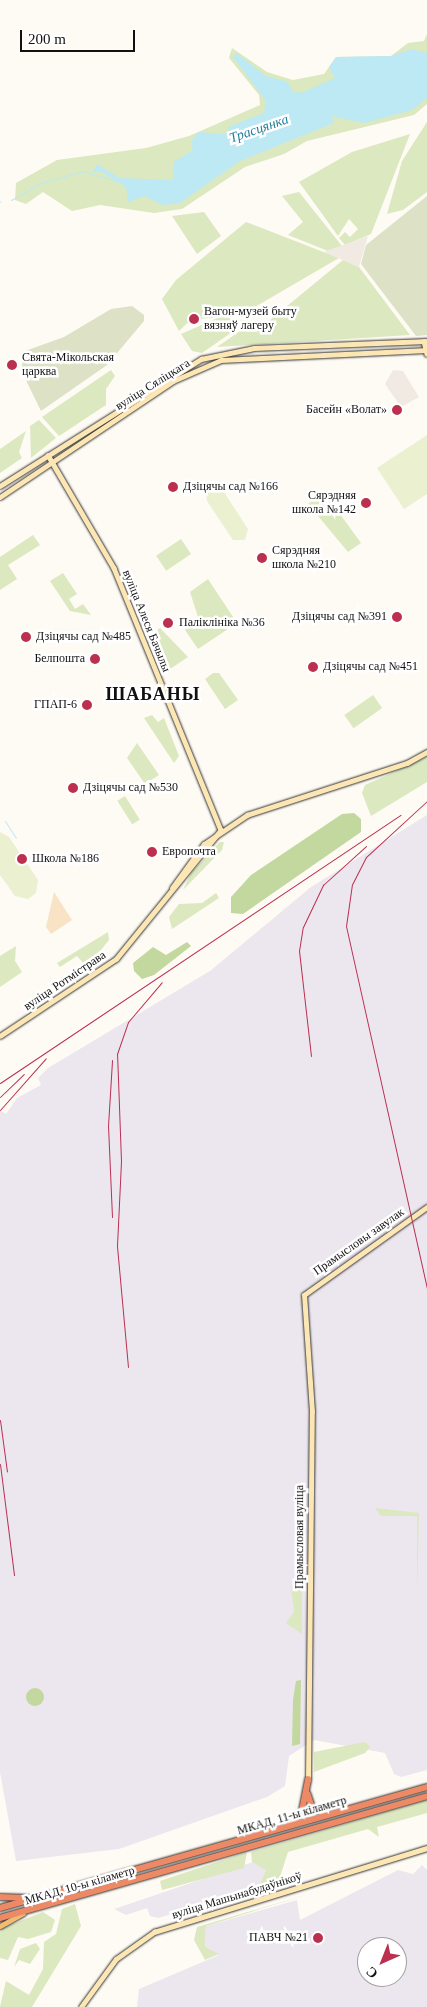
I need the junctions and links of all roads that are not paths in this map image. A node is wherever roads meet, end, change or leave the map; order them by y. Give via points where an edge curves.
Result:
1 (426, 341) edge
2 (426, 352) edge
3 (48, 456) junction
4 (53, 462) junction
5 (0, 486) edge
6 (0, 496) edge
7 (427, 752) edge
8 (221, 830) junction
9 (0, 1036) edge
10 (427, 1207) edge
11 (304, 1295) joint
12 (308, 1780) junction
13 (427, 1787) edge
14 (427, 1796) edge
15 (333, 1815) junction
16 (285, 1828) junction
17 (427, 1848) edge
18 (162, 1863) joint
19 (165, 1871) joint
20 (0, 1897) edge
21 (38, 1898) junction
22 (0, 1908) edge
23 (25, 1912) junction
24 (0, 1918) edge
25 (0, 1926) edge
26 (81, 2007) edge

1 - 2 main road
1 - 3 main road, вуліца Сяліцкага via 254,348 208,357 176,371
2 - 4 main road, вуліца Сяліцкага via 275,354 221,360 174,381
3 - 4 main road, вуліца Алеся Бачылы
3 - 5 main road, вуліца Сяліцкага
4 - 6 main road, вуліца Сяліцкага
4 - 8 main road, вуліца Алеся Бачылы via 114,568
7 - 8 main road, вуліца Ротмістрава via 408,763 247,815
8 - 9 main road, вуліца Ротмістрава via 116,959
10 - 11 main road, Прамысловы завулак
11 - 12 main road, Прамысловая вуліца via 312,1412
12 - 15 highway via 312,1807
12 - 16 highway via 302,1811
13 - 15 highway, МКАД, 11-ы кіламетр
14 - 19 highway, МКАД, 11-ы кіламетр
15 - 16 highway, МКАД, 11-ы кіламетр
16 - 18 highway, МКАД, 11-ы кіламетр
17 - 26 main road, вуліца Машынабудаўнікоў via 154,1932 116,1959
18 - 21 highway, МКАД, 10-ы кіламетр
19 - 23 highway, МКАД, 10-ы кіламетр
20 - 21 highway
21 - 22 highway, МКАД, 10-ы кіламетр
23 - 24 highway, МКАД, 10-ы кіламетр
23 - 25 main road

